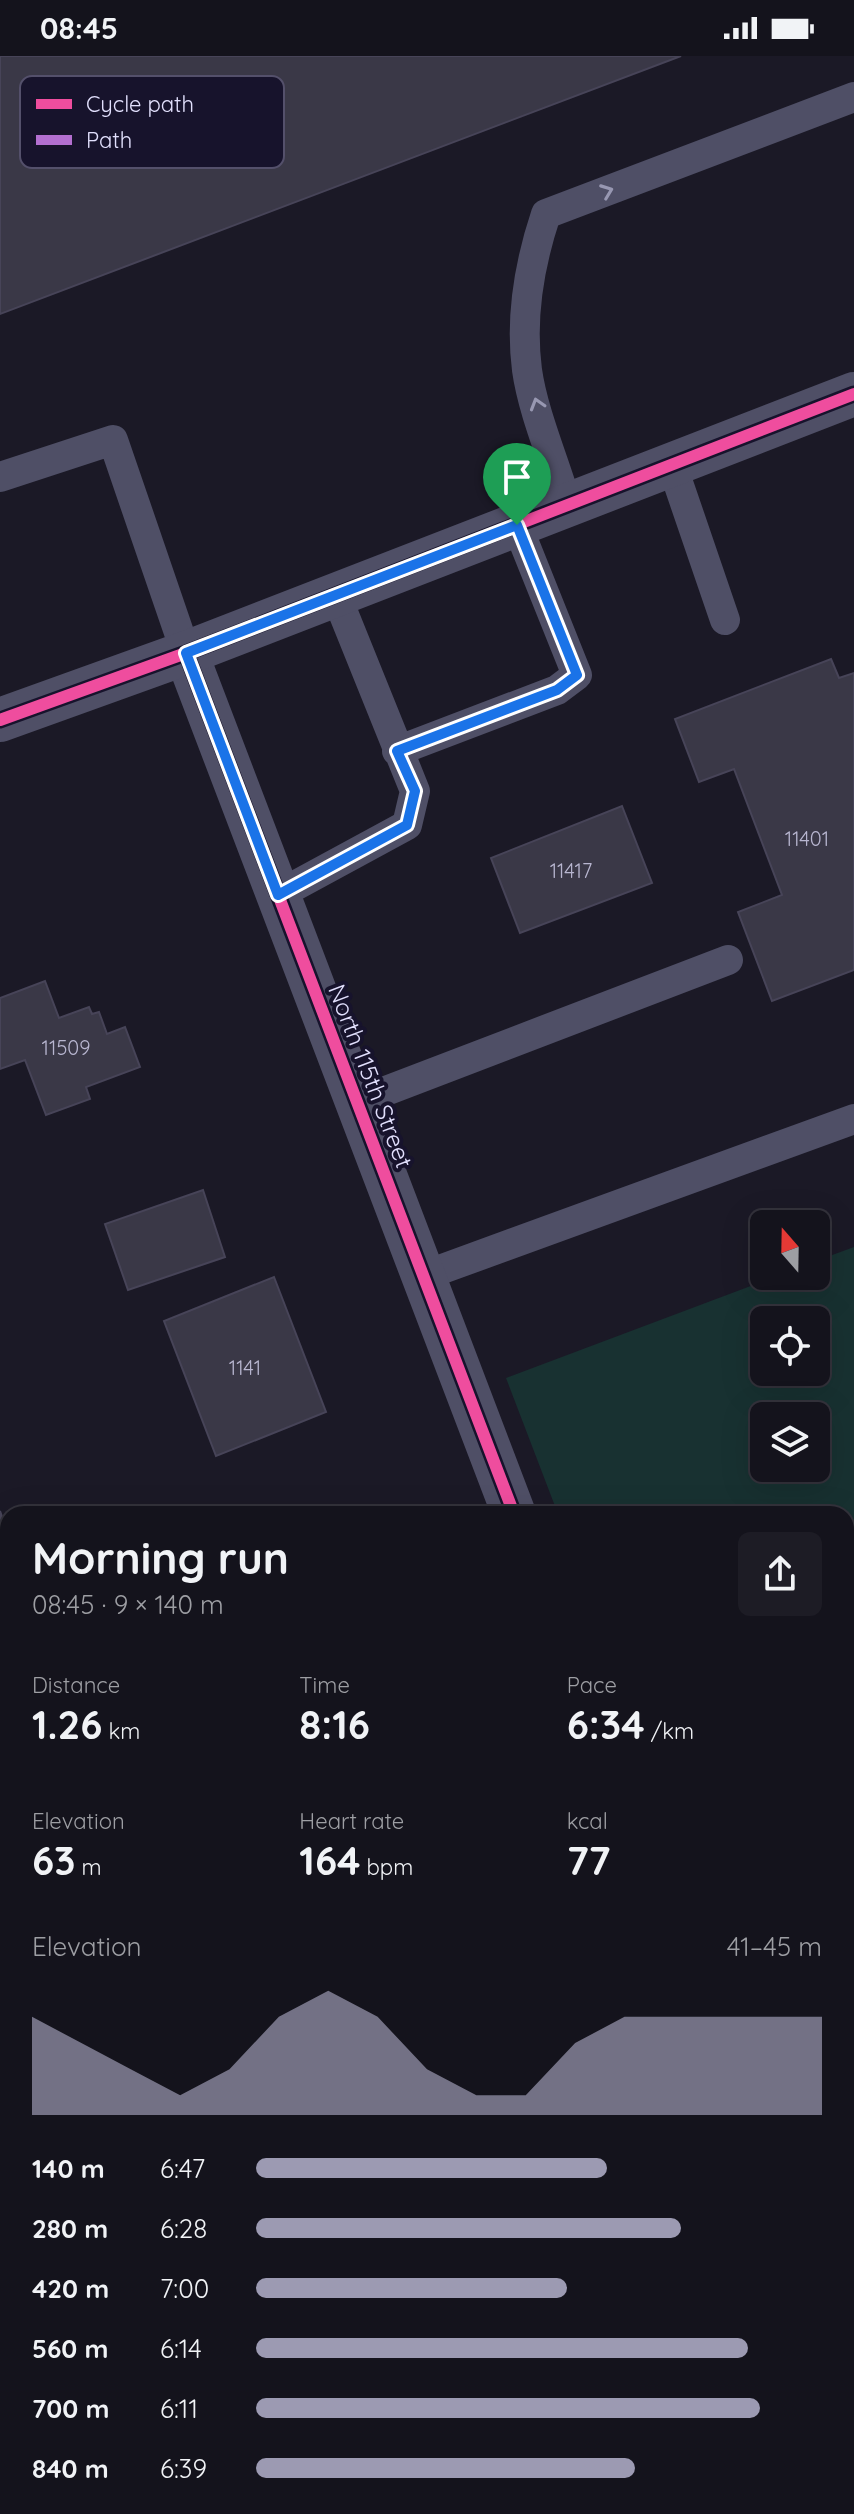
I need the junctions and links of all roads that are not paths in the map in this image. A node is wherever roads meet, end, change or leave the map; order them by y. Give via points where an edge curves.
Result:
1 (854, 97) edge
2 (854, 394) edge
3 (672, 465) junction
4 (0, 477) edge
5 (567, 505) junction
6 (517, 525) junction
7 (336, 595) junction
8 (725, 620) dead end
9 (186, 653) junction
10 (0, 720) edge
11 (397, 751) junction
12 (278, 895) junction
13 (728, 960) dead end
14 (357, 1102) junction
15 (854, 1119) edge
16 (423, 1276) junction
17 (511, 1506) edge

5 -> 1 lane via 527,372 524,316 531,259 546,214
2 - 3 street
3 - 5 street
3 - 8 lane
4 - 9 lane via 113,440
5 - 6 street
6 - 7 street
6 - 11 lane via 577,675 557,690
7 - 9 street
7 - 11 lane
9 - 10 street
9 - 12 street, North 115th Street
11 - 12 lane via 415,791 407,825
12 - 14 street, North 115th Street
13 - 14 lane
14 - 16 street, North 115th Street
15 - 16 lane
16 - 17 street, North 115th Street

